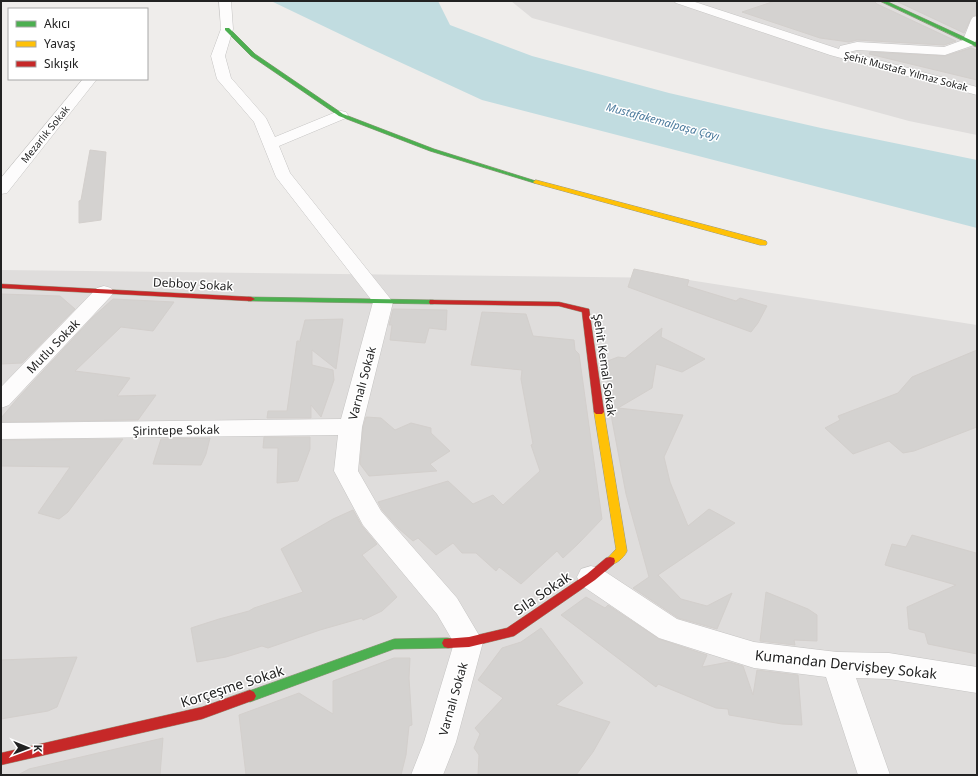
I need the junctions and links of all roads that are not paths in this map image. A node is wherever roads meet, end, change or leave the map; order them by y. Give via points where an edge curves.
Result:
1 (225, 1) edge
2 (680, 1) edge
3 (882, 1) edge
4 (977, 20) edge
5 (227, 29) junction
6 (973, 44) edge
7 (835, 52) junction
8 (89, 80) edge
9 (977, 91) edge
10 (341, 114) junction
11 (271, 144) junction
12 (1, 189) edge
13 (763, 243) dead end
14 (1, 286) edge
15 (104, 292) junction
16 (383, 302) junction
17 (1, 400) edge
18 (350, 427) junction
19 (1, 431) edge
20 (622, 551) joint
21 (591, 577) junction
22 (469, 642) junction
23 (837, 665) junction
24 (977, 680) edge
25 (1, 759) edge
26 (427, 775) edge
27 (874, 775) edge

1 - 5 street
2 - 7 street, Şehit Mustafa Yılmaz Sokak
3 - 6 street
4 - 6 street
5 - 10 street via 254,55
5 - 11 street via 218,56 224,79 261,121
6 - 7 street, Şehit Mustafa Yılmaz Sokak via 945,51 856,46
7 - 9 street, Şehit Mustafa Yılmaz Sokak
8 - 12 street, Mezarlık Sokak
10 - 11 street
10 - 13 street via 432,150 515,176
11 - 16 street via 282,174
14 - 15 street, Debboy Sokak
15 - 16 street, Debboy Sokak
15 - 17 street, Mutlu Sokak
16 - 18 street, Varnalı Sokak
16 - 20 street, Şehit Kemal Sokak via 559,304 586,311 600,420
18 - 19 street, Şirintepe Sokak
18 - 22 street, Varnalı Sokak via 346,471 372,518 447,606
20 - 21 street, Sıla Sokak
21 - 22 street, Sıla Sokak via 510,632
21 - 23 street, Kumandan Dervişbey Sokak via 669,629 754,655
22 - 25 street, Korçeşme Sokak via 394,644 202,713
22 - 26 street, Varnalı Sokak via 440,742
23 - 24 street, Kumandan Dervişbey Sokak via 890,666
23 - 27 street

